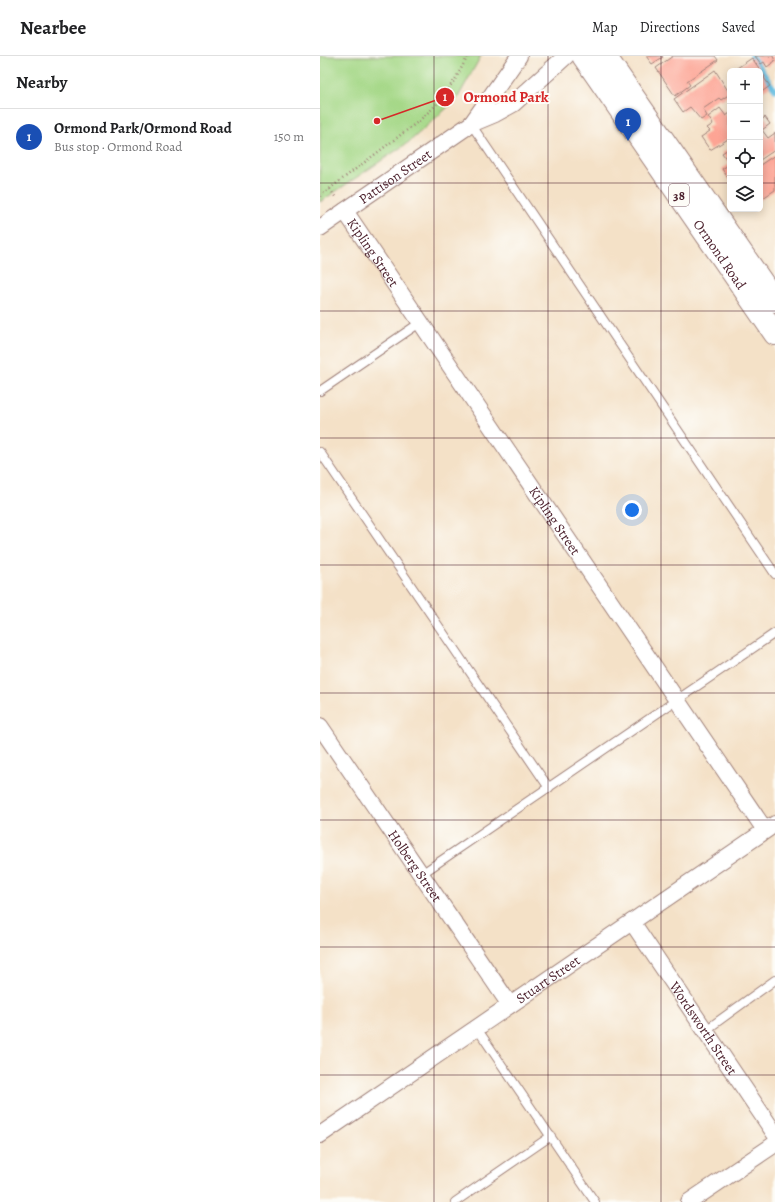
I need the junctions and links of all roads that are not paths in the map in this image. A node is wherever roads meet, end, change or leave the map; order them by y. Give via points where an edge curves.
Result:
1 (505, 56) edge
2 (519, 56) edge
3 (566, 56) edge
4 (583, 56) edge
5 (605, 56) edge
6 (498, 84) junction
7 (471, 124) junction
8 (345, 211) junction
9 (320, 228) edge
10 (775, 301) edge
11 (421, 322) junction
12 (775, 334) edge
13 (320, 391) edge
14 (320, 452) edge
15 (775, 574) edge
16 (775, 633) edge
17 (677, 700) junction
18 (320, 726) edge
19 (549, 788) junction
20 (770, 827) edge
21 (420, 875) junction
22 (632, 922) junction
23 (775, 980) edge
24 (510, 1005) junction
25 (476, 1027) junction
26 (706, 1030) junction
27 (775, 1134) edge
28 (320, 1135) edge
29 (551, 1136) junction
30 (775, 1144) edge
31 (455, 1202) edge
32 (596, 1202) edge
33 (689, 1202) edge

1 - 6 street, Pattison Street
2 - 6 street, Pattison Street
3 - 7 street, Pattison Street via 513,104
4 - 12 main road, Ormond Road / 38
5 - 10 main road, Ormond Road / 38
6 - 7 street, Pattison Street
7 - 8 street, Pattison Street
7 - 15 lane
8 - 9 street, Pattison Street
8 - 11 street, Kipling Street
11 - 13 lane
11 - 17 street, Kipling Street
14 - 19 lane
16 - 17 lane
17 - 19 lane
17 - 20 street, Kipling Street
18 - 21 street, Holberg Street
19 - 21 lane
20 - 22 street, Stuart Street
21 - 24 street, Holberg Street
22 - 24 street, Stuart Street
22 - 26 street, Wordsworth Street
23 - 26 lane
24 - 25 street, Stuart Street
25 - 28 street, Stuart Street
25 - 29 lane
26 - 27 street, Wordsworth Street
29 - 31 lane
29 - 32 lane
30 - 33 street

